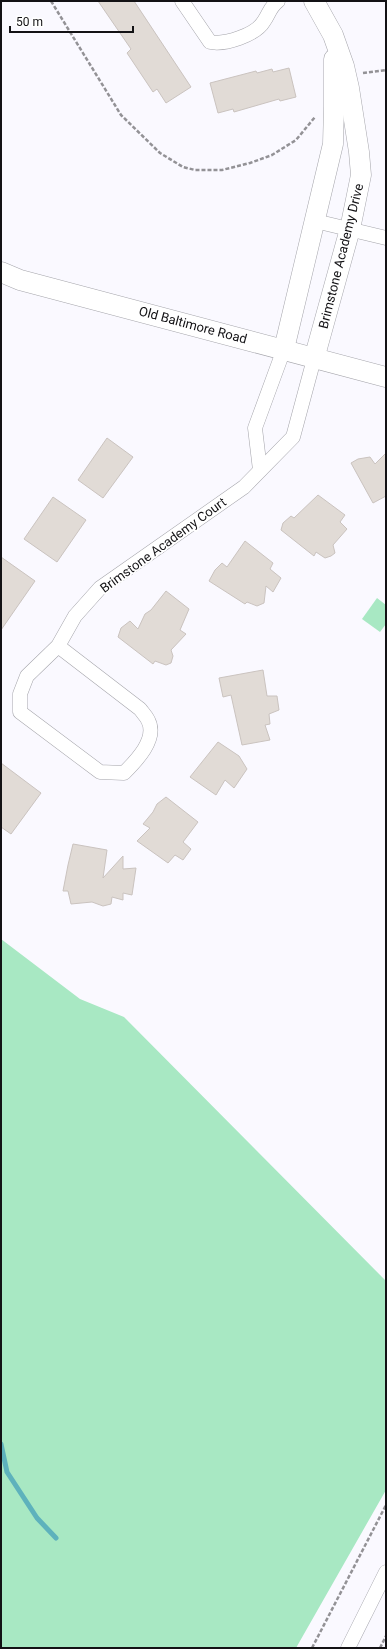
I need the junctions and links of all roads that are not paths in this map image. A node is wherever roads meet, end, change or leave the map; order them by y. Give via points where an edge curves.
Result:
1 (182, 1) edge
2 (278, 1) edge
3 (314, 1) edge
4 (333, 35) junction
5 (315, 221) junction
6 (350, 229) junction
7 (386, 238) edge
8 (1, 272) edge
9 (284, 349) junction
10 (314, 359) junction
11 (386, 377) edge
12 (260, 470) junction
13 (58, 646) junction
14 (386, 1572) edge
15 (348, 1648) edge

1 - 2 street via 210,42 217,44 245,36 258,29 272,5
3 - 4 street, Brimstone Academy Drive
4 - 5 street, Brimstone Academy Drive via 333,144
4 - 6 street, Brimstone Academy Drive via 347,79 361,175
5 - 6 street
5 - 9 street, Brimstone Academy Drive
6 - 7 street
6 - 10 street, Brimstone Academy Drive
8 - 9 street, Old Baltimore Road via 20,280
9 - 10 street, Old Baltimore Road
9 - 12 street via 255,428
10 - 11 street, Old Baltimore Road
10 - 12 street, Brimstone Academy Court via 293,437
12 - 13 street, Brimstone Academy Court via 244,487 100,588 75,616
13 - 13 street, Brimstone Academy Court via 27,676 20,694 20,712 100,772 124,773 147,745 149,721 140,709
14 - 15 street

